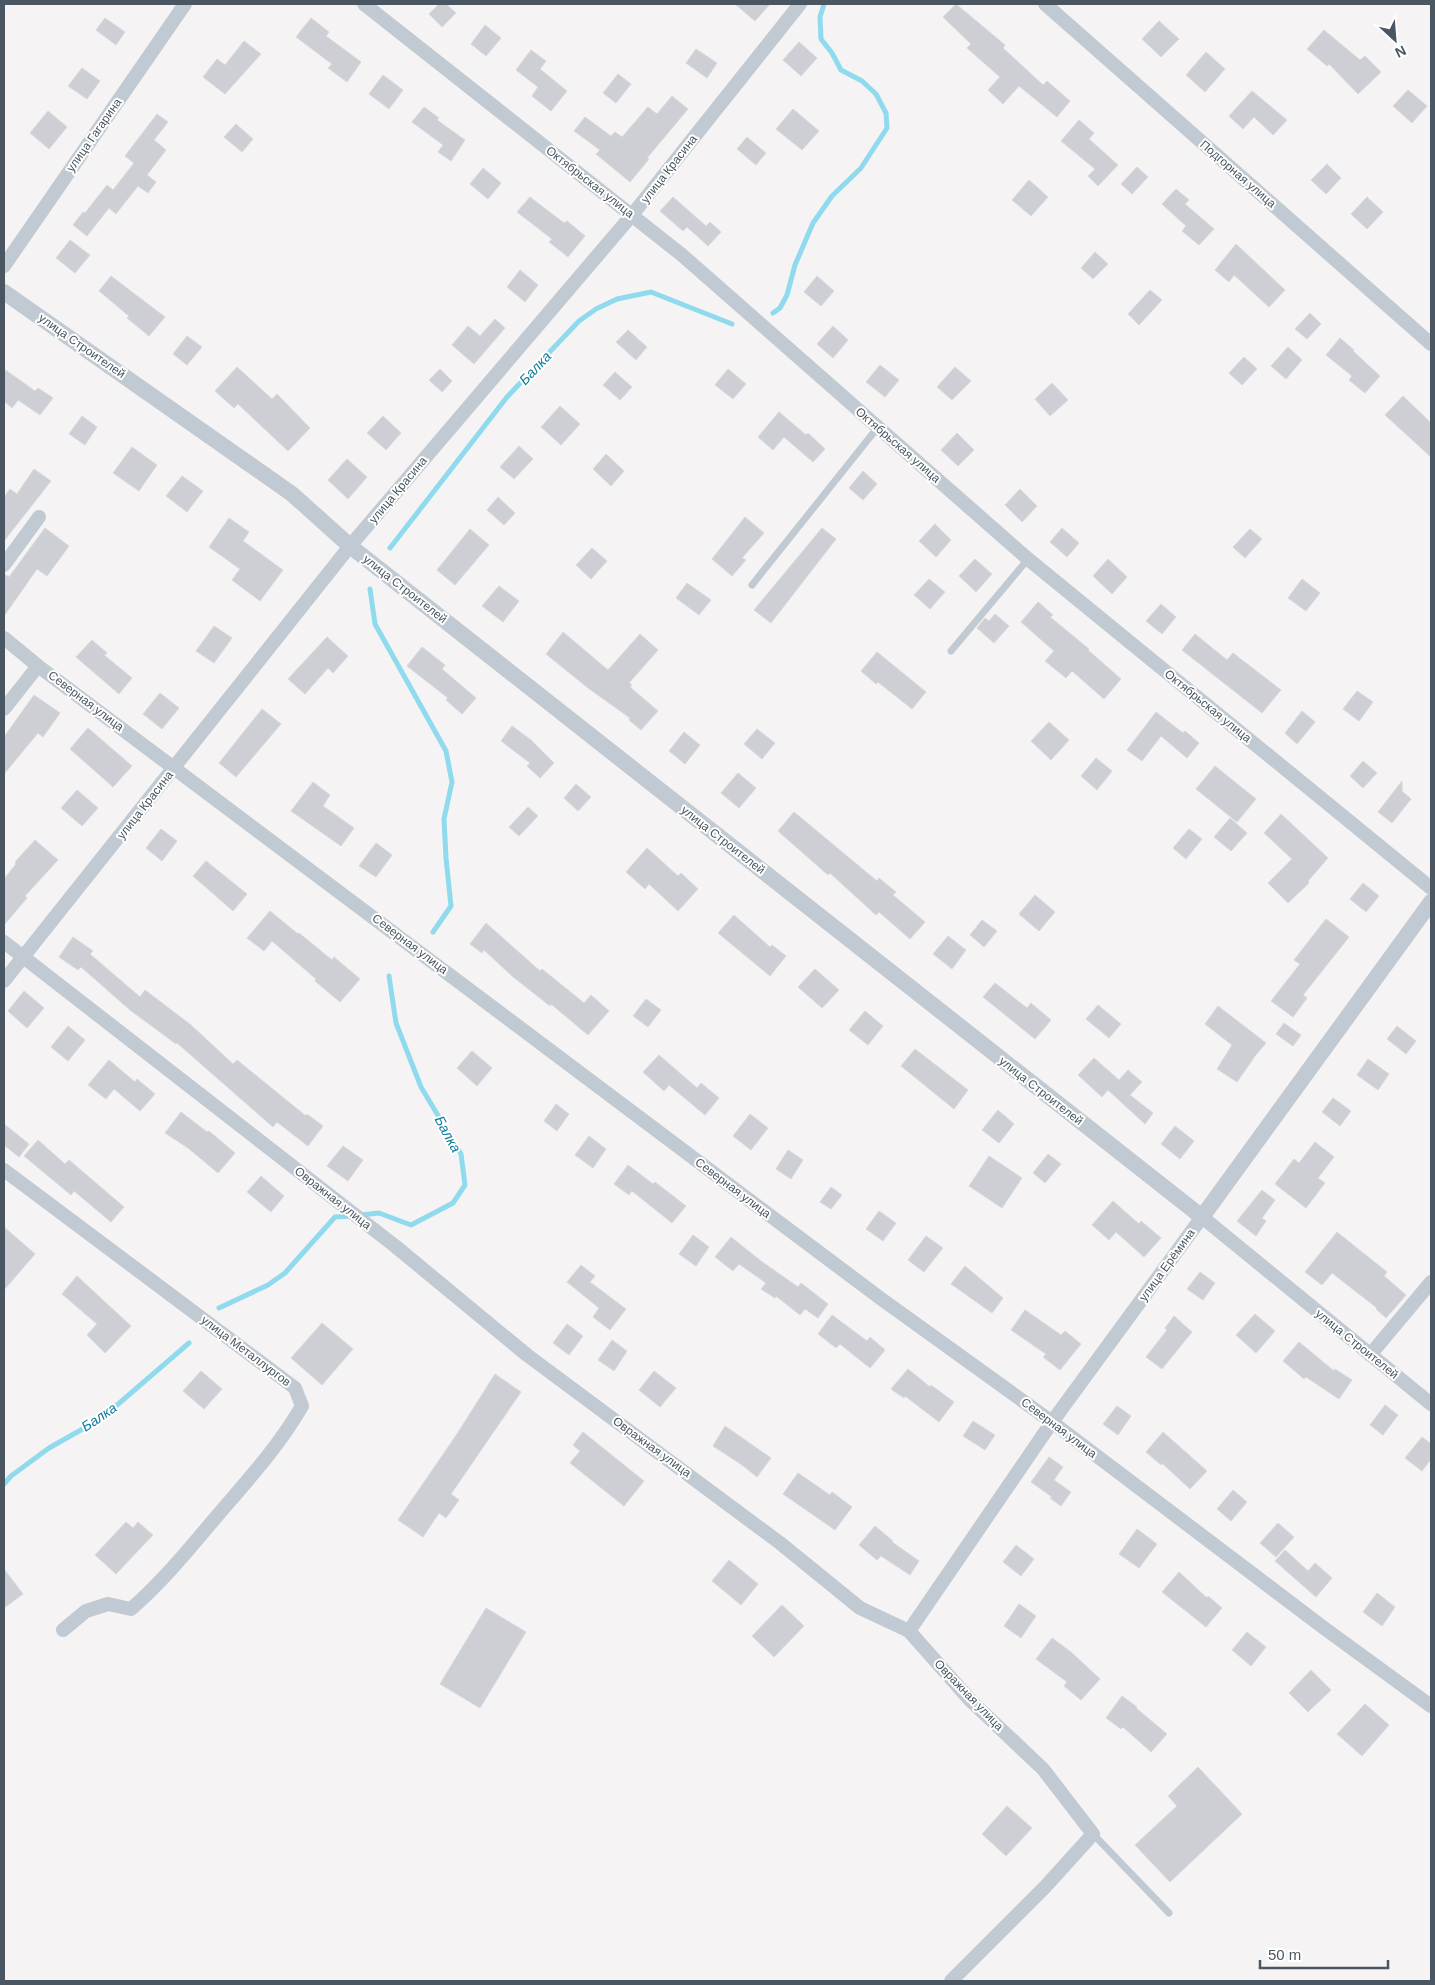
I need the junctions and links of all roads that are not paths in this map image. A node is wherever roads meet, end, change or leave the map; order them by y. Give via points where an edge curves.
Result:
1 (185, 4) edge
2 (364, 4) edge
3 (800, 4) edge
4 (1045, 4) edge
5 (632, 215) junction
6 (4, 266) edge
7 (4, 292) edge
8 (1431, 344) edge
9 (878, 428) junction
10 (39, 517) dead end
11 (350, 546) junction
12 (1028, 558) junction
13 (4, 565) edge
14 (752, 585) dead end
15 (4, 638) edge
16 (951, 651) dead end
17 (38, 666) junction
18 (4, 709) edge
19 (175, 767) junction
20 (1431, 888) edge
21 (1431, 902) edge
22 (4, 942) edge
23 (24, 957) junction
24 (4, 981) edge
25 (4, 1170) edge
26 (1202, 1217) junction
27 (1431, 1282) edge
28 (1370, 1355) junction
29 (1431, 1404) edge
30 (1052, 1422) junction
31 (64, 1630) dead end
32 (909, 1631) junction
33 (1431, 1706) edge
34 (1093, 1834) junction
35 (1169, 1913) dead end
36 (951, 1981) edge

1 - 6 street, улица Гагарина
2 - 5 street, Октябрьская улица
3 - 5 street, улица Красина
4 - 8 street, Подгорная улица
5 - 9 street, Октябрьская улица via 689,261
5 - 11 street, улица Красина
7 - 11 street, улица Строителей via 292,494
9 - 12 street, Октябрьская улица
9 - 14 lane
10 - 13 street
11 - 19 street, улица Красина
11 - 26 street, улица Строителей
12 - 16 lane
12 - 20 street, Октябрьская улица
15 - 17 street, Северная улица
17 - 18 street, Северная улица
17 - 19 street, Северная улица
19 - 23 street, улица Красина
19 - 30 street, Северная улица via 872,1292
21 - 26 street, улица Ерёмина
22 - 23 street, Овражная улица
23 - 24 street, улица Красина
23 - 32 street, Овражная улица via 395,1246 527,1355 780,1542 860,1608
25 - 31 street, улица Металлургов via 295,1388 302,1406 288,1430 255,1471 152,1591 131,1609 108,1604 86,1611
26 - 28 street, улица Строителей
26 - 30 street, улица Ерёмина
27 - 28 street
28 - 29 street, улица Строителей
30 - 32 street, улица Ерёмина
30 - 33 street, Северная улица
32 - 34 street, Овражная улица via 971,1701 1043,1769
34 - 35 lane
34 - 36 street

